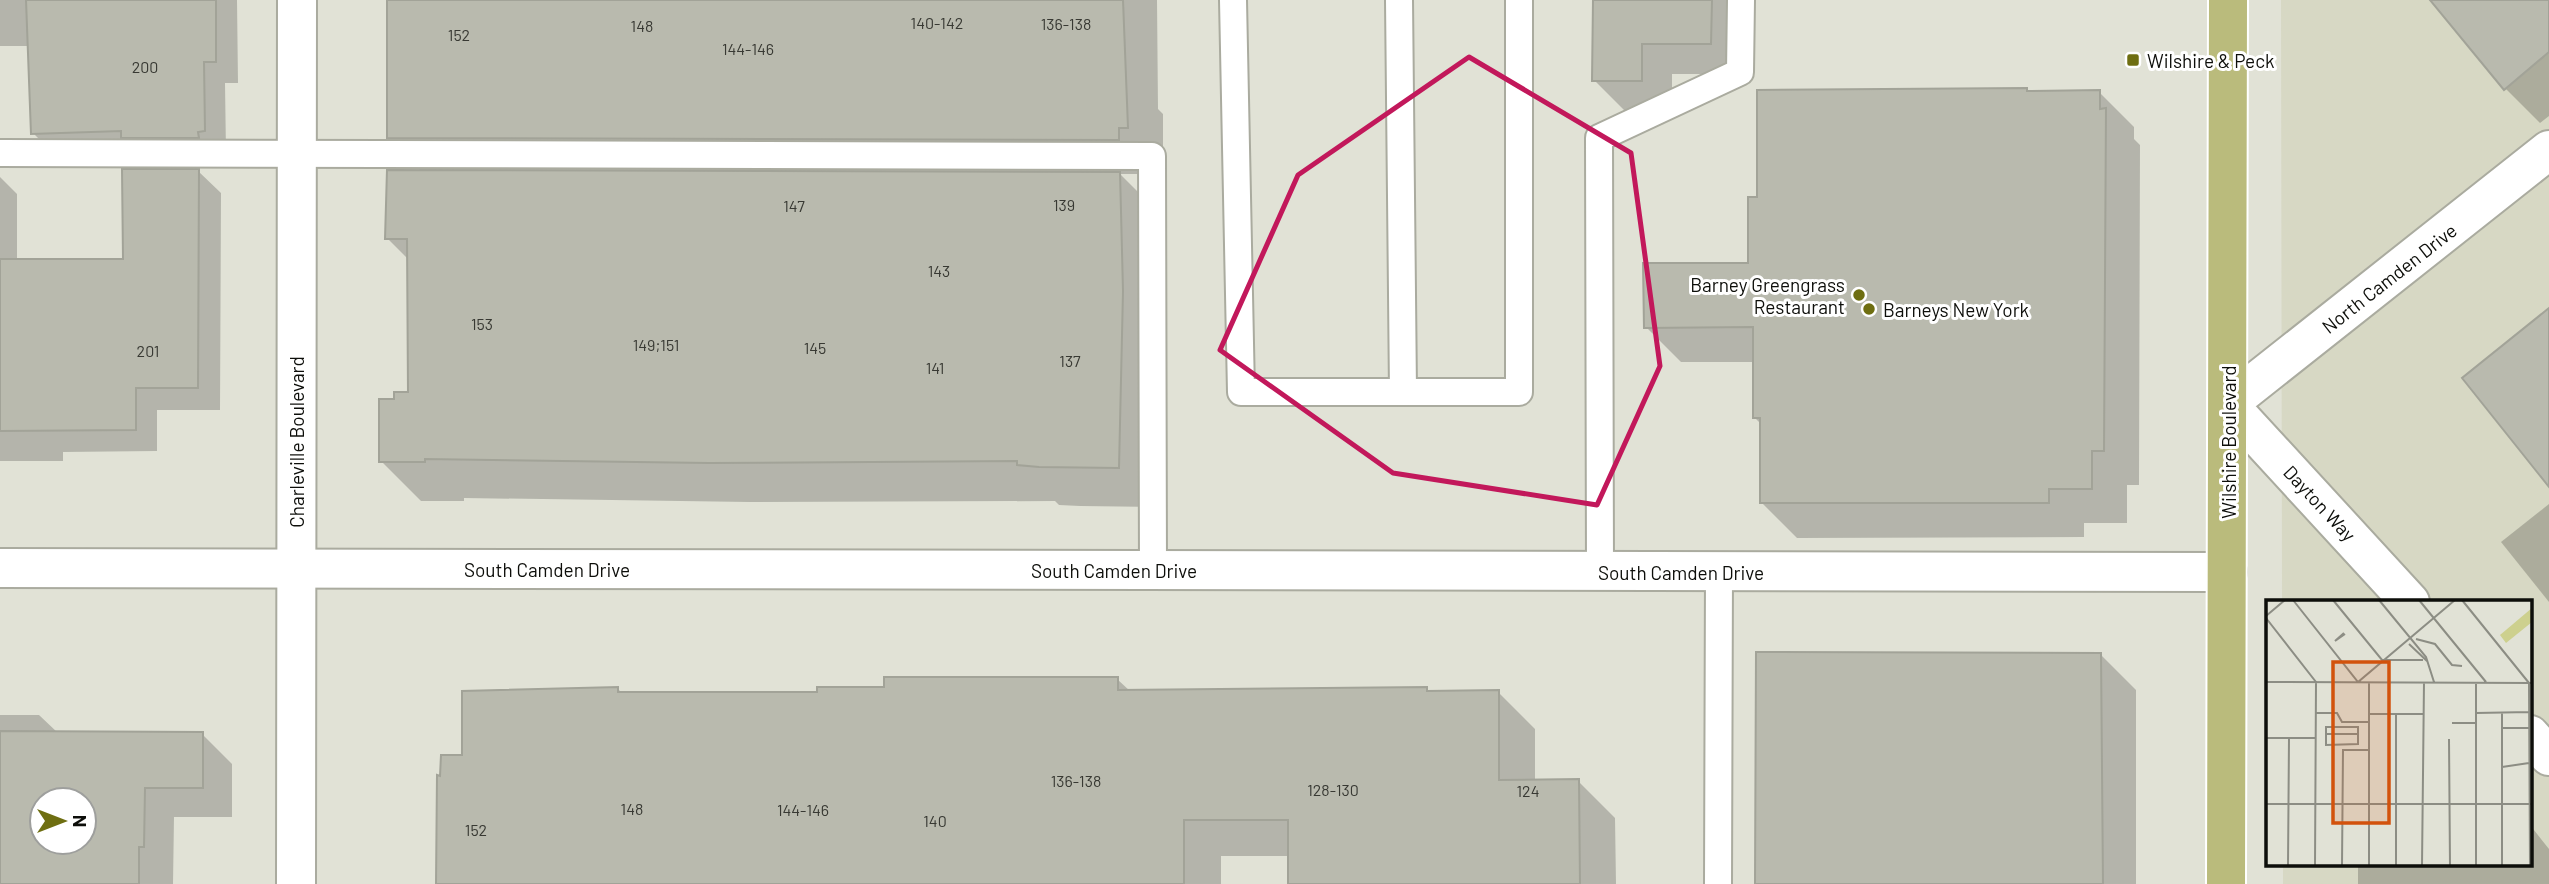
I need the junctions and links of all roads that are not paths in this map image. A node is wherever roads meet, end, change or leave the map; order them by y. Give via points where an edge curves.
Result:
1 (297, 0) edge
2 (1233, 0) edge
3 (1399, 0) edge
4 (1519, 0) edge
5 (1741, 0) edge
6 (2228, 0) edge
7 (2549, 150) edge
8 (297, 152) junction
9 (0, 153) edge
10 (1403, 392) junction
11 (2228, 404) junction
12 (0, 568) edge
13 (296, 569) junction
14 (1153, 570) junction
15 (1719, 571) junction
16 (1600, 572) junction
17 (2227, 572) junction
18 (2408, 600) edge
19 (2532, 737) edge
20 (2549, 756) edge
21 (296, 884) edge
22 (1718, 884) edge
23 (2226, 884) edge

1 - 8 street, Charleville Boulevard
2 - 10 lane via 1241,392
3 - 10 lane
4 - 10 lane via 1519,392
5 - 16 lane via 1740,72 1600,138
6 - 11 main road, Wilshire Boulevard
7 - 11 street, North Camden Drive
8 - 9 lane
8 - 13 street, Charleville Boulevard
8 - 14 lane via 1152,156
11 - 17 main road, Wilshire Boulevard
11 - 18 street, Dayton Way
12 - 13 street, South Camden Drive
13 - 14 street, South Camden Drive
13 - 21 street, Charleville Boulevard
14 - 16 street, South Camden Drive
15 - 16 street, South Camden Drive
15 - 17 street, South Camden Drive
15 - 22 lane
17 - 23 main road, Wilshire Boulevard
19 - 20 street

